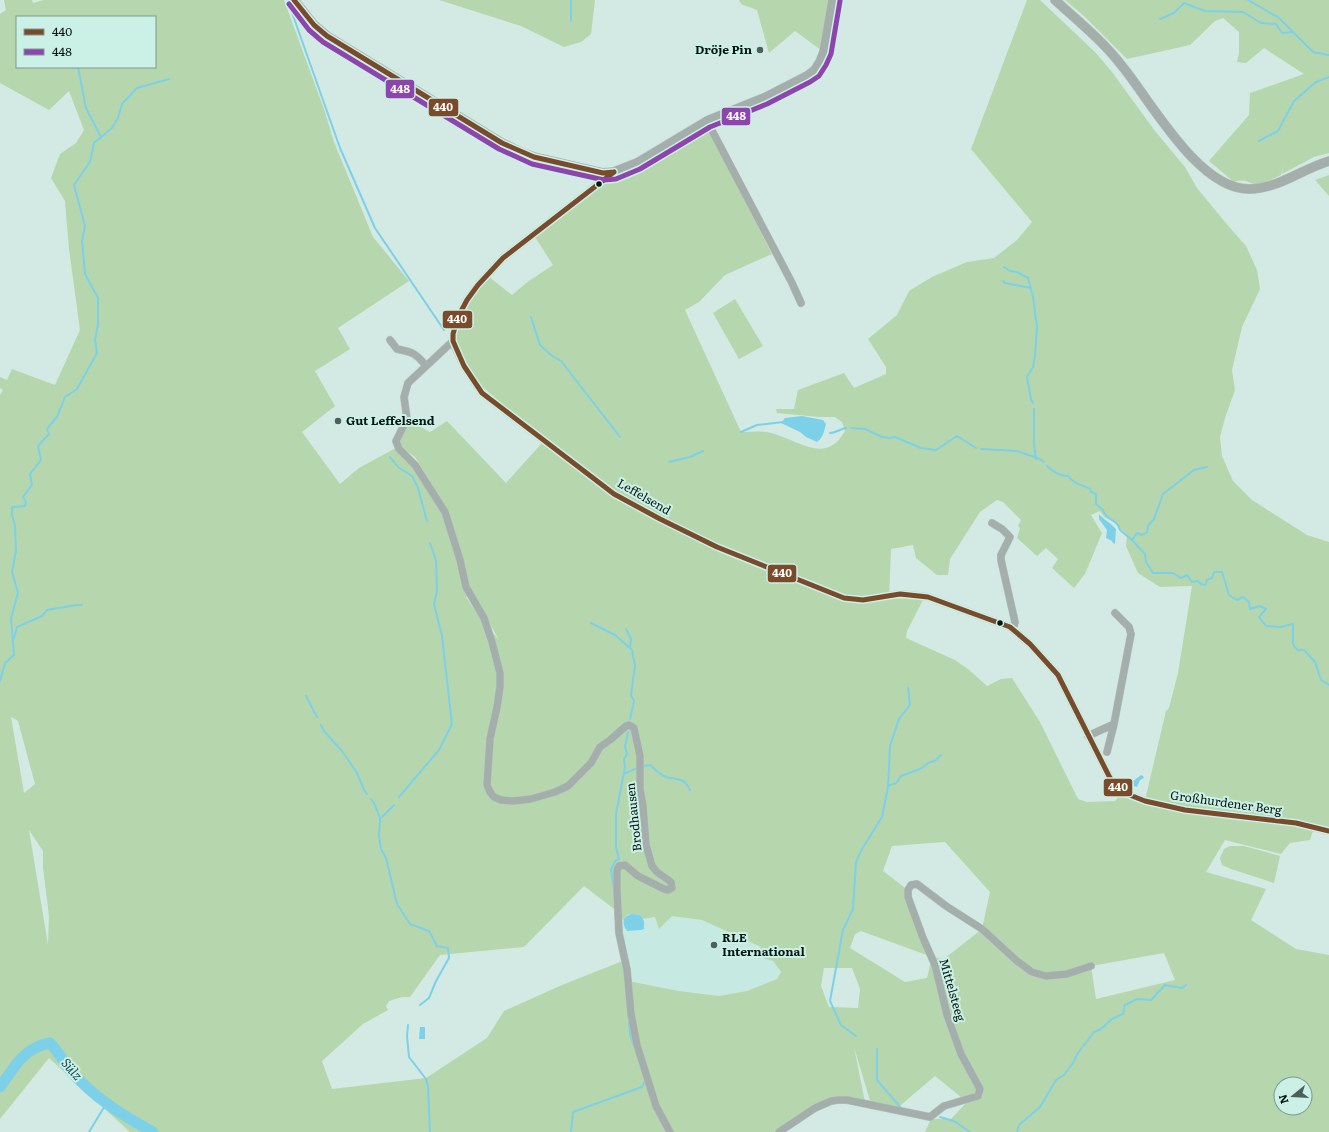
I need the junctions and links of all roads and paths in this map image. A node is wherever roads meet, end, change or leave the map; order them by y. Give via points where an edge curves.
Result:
1 (294, 0) edge
2 (833, 0) edge
3 (1055, 0) edge
4 (707, 121) junction
5 (1329, 161) edge
6 (614, 172) junction
7 (801, 303) dead end
8 (390, 340) dead end
9 (453, 341) junction
10 (426, 366) junction
11 (992, 523) dead end
12 (1115, 612) dead end
13 (1013, 629) junction
14 (1114, 724) junction
15 (1088, 736) junction
16 (1107, 752) dead end
17 (1122, 792) joint
18 (1329, 831) edge
19 (1091, 966) dead end
20 (670, 1132) edge
21 (779, 1132) edge

1 - 6 street via 314,25 327,36 502,143 534,157 603,173
2 - 4 street via 824,52 815,70 764,98
3 - 5 street via 1109,51 1179,142 1220,180 1234,187 1263,188
4 - 6 street via 637,163
4 - 7 street
6 - 9 street via 494,266 478,285 458,317
8 - 10 street via 397,349 417,355
9 - 10 street
9 - 13 street, Leffelsend via 462,362 482,393 614,494 660,519 737,556 839,596 854,600 900,594 928,597
10 - 20 street, Brodhausen via 408,383 404,397 407,419 396,441 399,449 415,465 445,512 466,587 484,618 492,642 500,673 500,687 490,739 486,785 490,792 501,800 513,801 555,792 568,786 591,763 600,746 626,726 634,728 640,756 640,790 646,845 652,866 671,882 672,888 664,889 638,876 625,865 619,866 619,926 637,1045 656,1106
11 - 13 street via 1010,536 1001,560 1015,622
12 - 14 street via 1129,627 1131,634
13 - 15 street, Leffelsend via 1058,675
14 - 15 street
14 - 16 street
15 - 17 street, Leffelsend via 1110,778
17 - 18 street, Großhurdener Berg via 1145,801 1185,810 1296,823
19 - 21 street, Mittelsteeg via 1067,974 1046,976 1032,972 1016,961 982,929 917,884 911,885 908,897 935,965 947,1015 961,1054 980,1093 976,1097 944,1106 930,1117 847,1100 831,1101 815,1108

